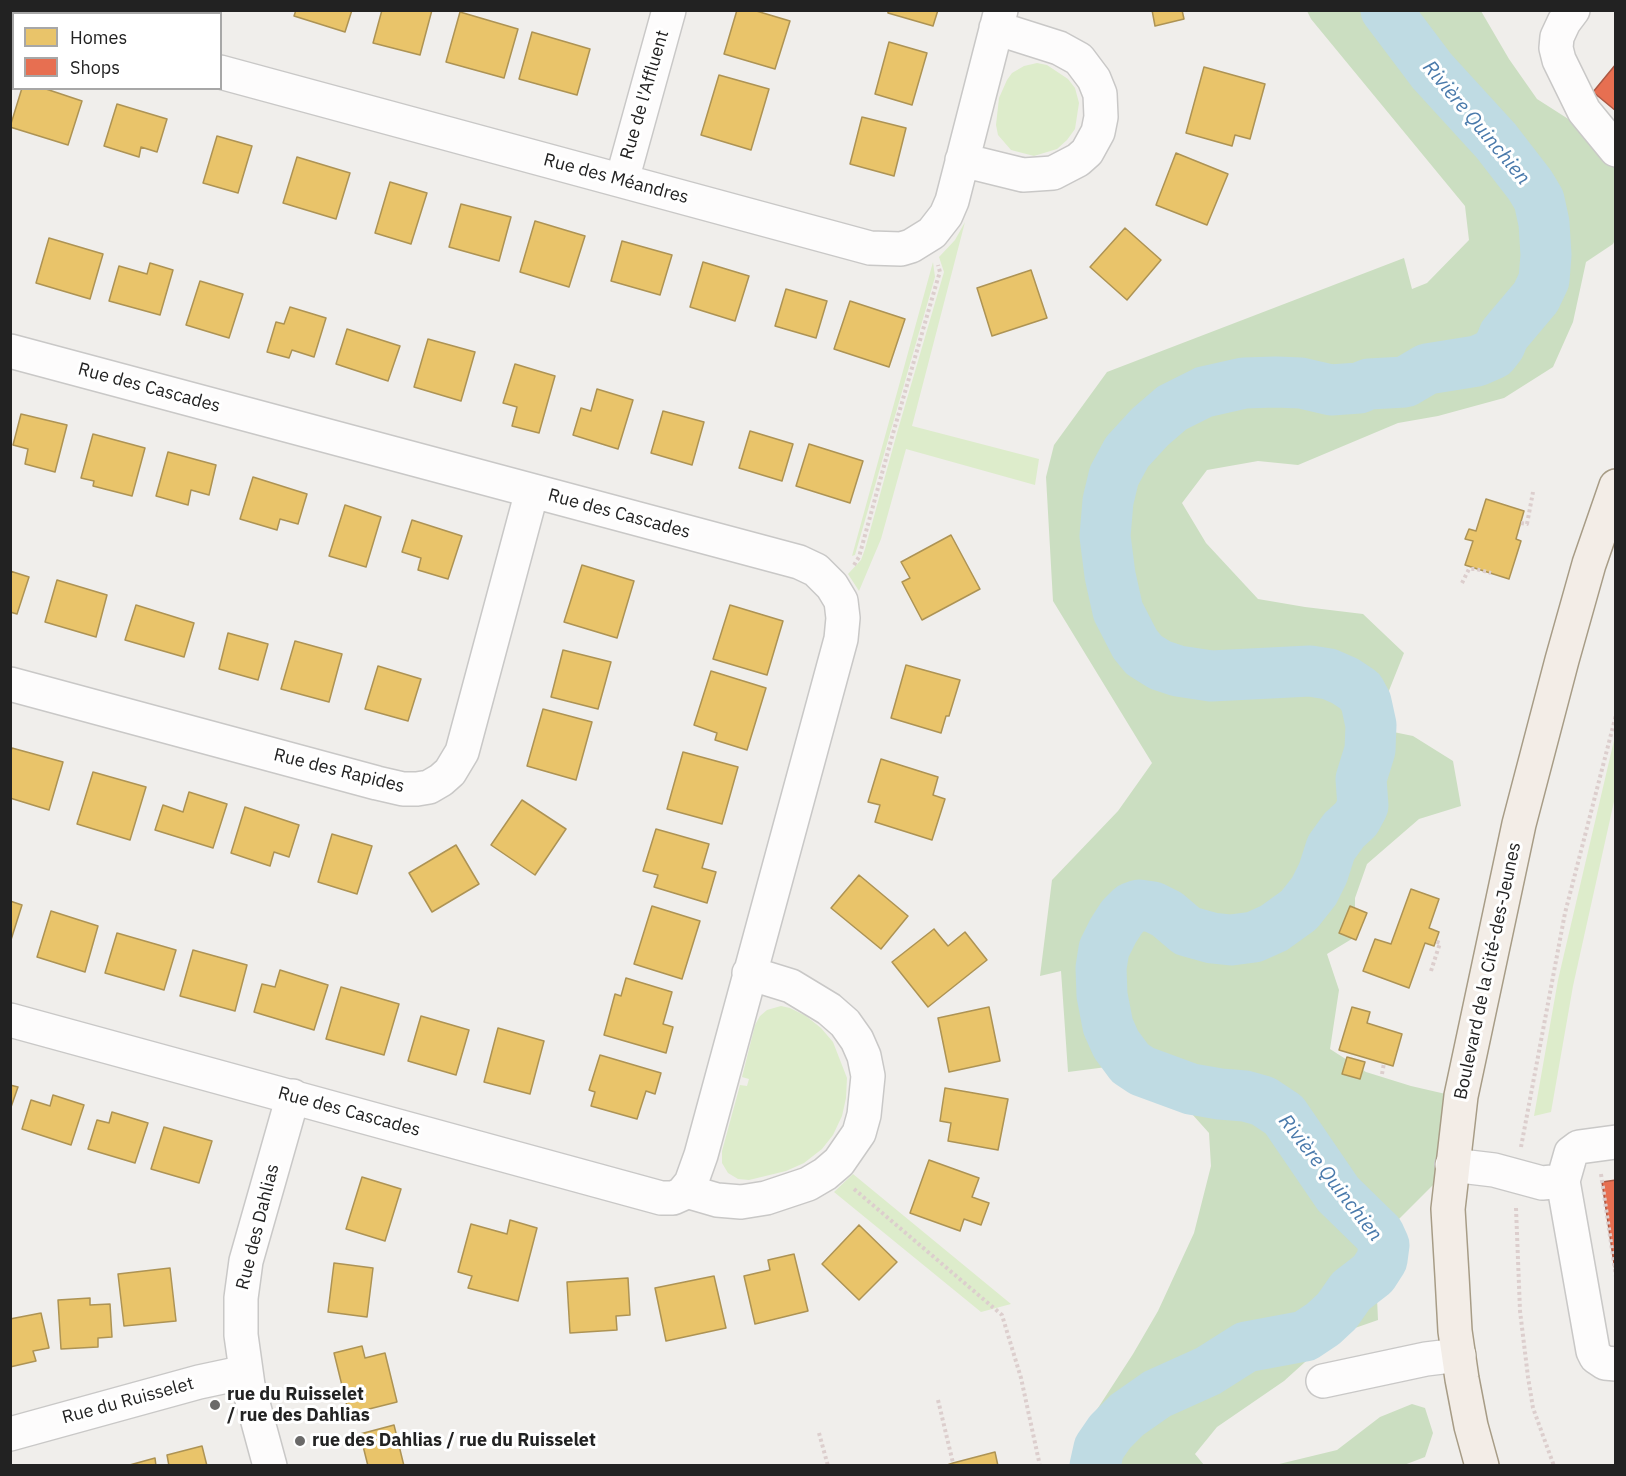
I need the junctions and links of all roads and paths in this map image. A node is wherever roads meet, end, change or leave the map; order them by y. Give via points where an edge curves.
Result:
1 (669, 10) edge
2 (1573, 10) edge
3 (998, 19) edge
4 (222, 73) edge
5 (1616, 150) edge
6 (962, 160) junction
7 (621, 180) junction
8 (935, 259) dead end
9 (10, 351) edge
10 (1616, 486) edge
11 (532, 491) junction
12 (1533, 492) dead end
13 (1521, 523) dead end
14 (848, 571) dead end
15 (1491, 573) dead end
16 (1462, 583) dead end
17 (10, 684) edge
18 (1616, 715) edge
19 (1435, 941) dead end
20 (1431, 971) dead end
21 (749, 973) junction
22 (10, 1020) edge
23 (1384, 1063) dead end
24 (1382, 1074) dead end
25 (293, 1096) junction
26 (1616, 1142) edge
27 (1521, 1149) dead end
28 (1452, 1165) junction
29 (1601, 1171) dead end
30 (1563, 1181) junction
31 (847, 1183) dead end
32 (686, 1191) junction
33 (1515, 1199) dead end
34 (1616, 1277) edge
35 (1458, 1355) junction
36 (1616, 1364) edge
37 (246, 1372) junction
38 (1323, 1381) dead end
39 (938, 1400) dead end
40 (819, 1433) dead end
41 (10, 1434) edge
42 (1548, 1453) junction
43 (953, 1463) dead end
44 (270, 1466) edge
45 (828, 1466) edge
46 (1040, 1466) edge
47 (1482, 1466) edge
48 (1554, 1466) edge
49 (1559, 1466) edge

1 - 7 street, Rue de l'Affluent
2 - 5 street via 1557,37 1559,60 1584,111
3 - 6 street, Rue des Méandres
3 - 6 street, Rue des Méandres via 1079,59 1100,94 1098,132 1087,152 1053,173 1023,174
4 - 7 street, Rue des Méandres
6 - 7 street, Rue des Méandres via 952,201 939,225 911,246 891,250 870,248
8 - 14 path via 940,272 859,557
9 - 11 street, Rue des Cascades
10 - 28 main road, Boulevard de la Cité-des-Jeunes via 1589,564 1519,824 1461,1096
11 - 17 street, Rue des Rapides via 462,752 450,772 429,787 403,789 377,783
11 - 21 street, Rue des Cascades via 798,562 823,576 841,601 841,639
12 - 13 path via 1527,524
15 - 16 path via 1469,569
18 - 27 path via 1565,913
19 - 20 path via 1440,943
21 - 32 street, Rue des Cascades via 701,1155
21 - 32 street, Rue des Cascades via 791,986 829,1009 857,1040 868,1076 859,1134 825,1174 766,1198 717,1200
22 - 25 street, Rue des Cascades
23 - 24 path
25 - 32 street, Rue des Cascades via 661,1198 673,1198
25 - 37 street, Rue des Dahlias via 243,1279 241,1327
26 - 30 street via 1579,1147 1570,1153
28 - 30 street via 1494,1170 1542,1183
28 - 35 main road, Boulevard de la Cité-des-Jeunes via 1448,1209
29 - 34 path
30 - 36 street via 1593,1351 1605,1363
31 - 46 path via 1002,1315 1021,1378
33 - 42 path via 1520,1311 1528,1377 1533,1408
35 - 38 street
35 - 47 main road, Boulevard de la Cité-des-Jeunes
37 - 41 street, Rue du Ruisselet
37 - 44 street, Rue des Dahlias
39 - 43 path
40 - 45 path
42 - 48 path
42 - 49 path

